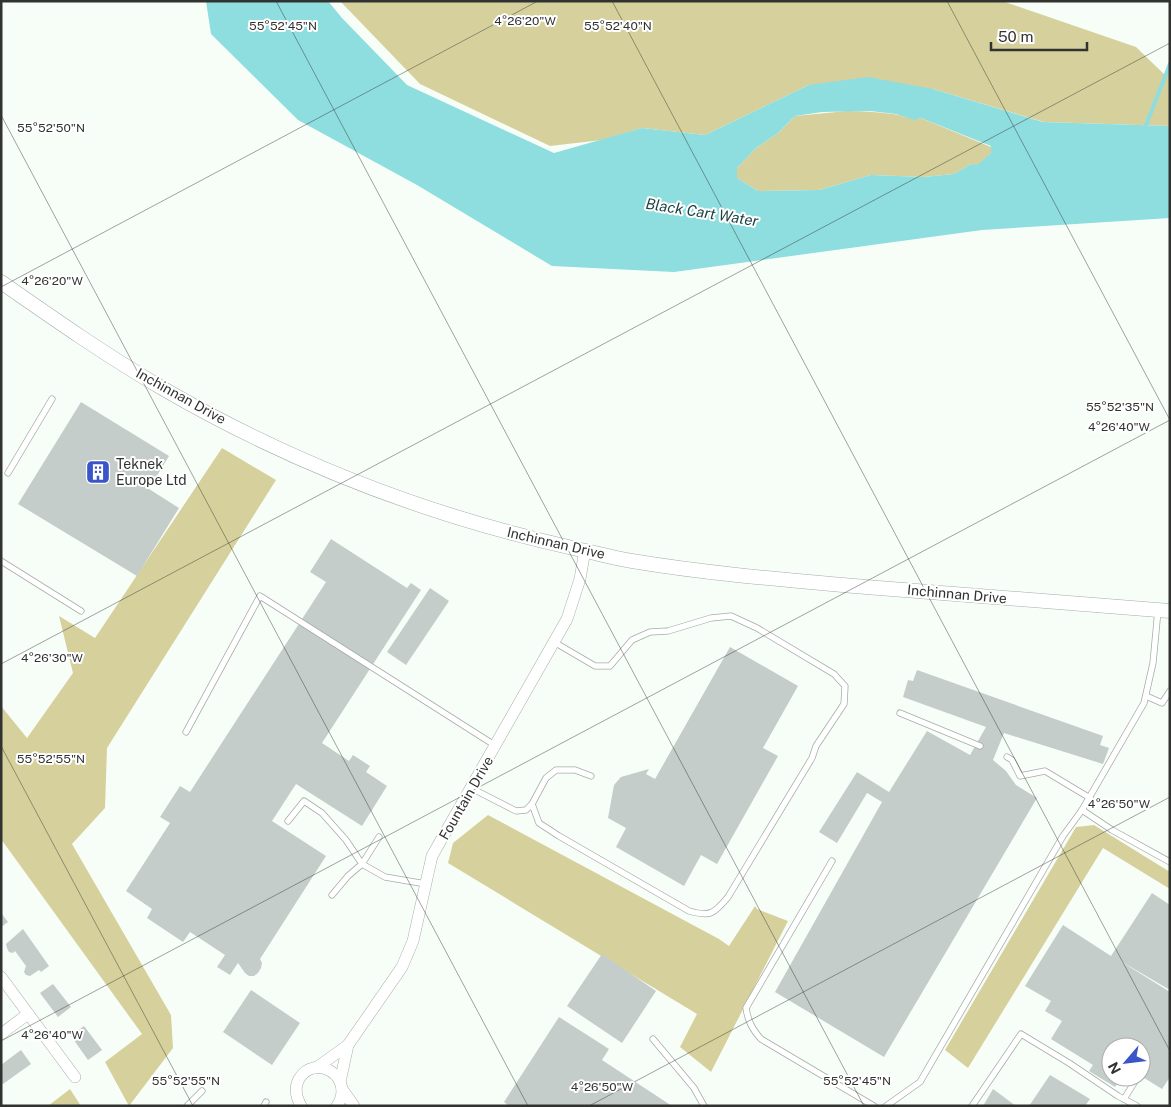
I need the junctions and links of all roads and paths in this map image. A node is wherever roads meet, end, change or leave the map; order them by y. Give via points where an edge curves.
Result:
1 (2, 283) edge
2 (52, 399) dead end
3 (8, 473) dead end
4 (585, 550) junction
5 (1, 561) edge
6 (81, 611) dead end
7 (1164, 611) edge
8 (554, 642) junction
9 (1170, 691) edge
10 (1146, 696) junction
11 (900, 713) dead end
12 (186, 732) dead end
13 (496, 746) junction
14 (980, 746) dead end
15 (1006, 757) dead end
16 (591, 776) dead end
17 (472, 788) junction
18 (1090, 798) junction
19 (532, 804) junction
20 (1082, 810) junction
21 (288, 820) dead end
22 (379, 837) dead end
23 (832, 861) dead end
24 (1170, 862) edge
25 (362, 864) junction
26 (426, 884) junction
27 (332, 895) dead end
28 (1, 977) edge
29 (28, 1014) junction
30 (1, 1034) edge
31 (653, 1039) dead end
32 (348, 1045) junction
33 (316, 1068) junction
34 (76, 1076) dead end
35 (341, 1085) junction
36 (1132, 1087) edge
37 (202, 1091) dead end
38 (1124, 1099) junction
39 (298, 1103) edge
40 (188, 1106) edge
41 (337, 1106) edge
42 (354, 1106) edge
43 (704, 1106) edge
44 (874, 1106) edge
45 (886, 1106) edge
46 (972, 1106) edge
47 (1137, 1106) edge

1 - 4 street, Inchinnan Drive via 162,388 299,458 434,510 533,539
2 - 3 lane
4 - 7 street, Inchinnan Drive via 696,571
4 - 8 street, Fountain Drive via 568,619
5 - 6 lane
7 - 10 lane
8 - 13 street, Fountain Drive
8 - 19 lane via 595,666 610,666 632,640 650,632 668,631 711,618 731,616 834,674 845,686 844,704 728,898 716,912 701,915 689,911 559,836 539,823
9 - 10 lane via 1162,703
10 - 18 lane
11 - 14 lane
12 - 13 lane via 260,596
13 - 17 street, Fountain Drive
15 - 18 lane via 1012,760 1020,776 1045,771
16 - 19 lane via 576,770 556,770 546,778
17 - 19 lane via 516,811 526,810
17 - 26 street, Fountain Drive via 432,856
18 - 20 lane
20 - 24 lane
20 - 45 lane via 1063,836 920,1082
21 - 25 lane via 304,801 322,813
22 - 25 lane
23 - 44 lane via 746,1008 750,1024 761,1039
25 - 26 lane via 384,877
25 - 27 lane
26 - 32 street, Fountain Drive via 413,941 402,967
28 - 29 street
29 - 30 street
29 - 34 street
31 - 43 lane via 694,1088
32 - 33 street, Fountain Drive
32 - 35 street, Fountain Drive
33 - 35 street via 331,1071
33 - 39 street, Fountain Drive via 308,1070 298,1082
35 - 41 street, Fountain Drive via 342,1095
35 - 42 street
36 - 38 lane
37 - 40 lane
38 - 46 lane via 1020,1034
38 - 47 lane

